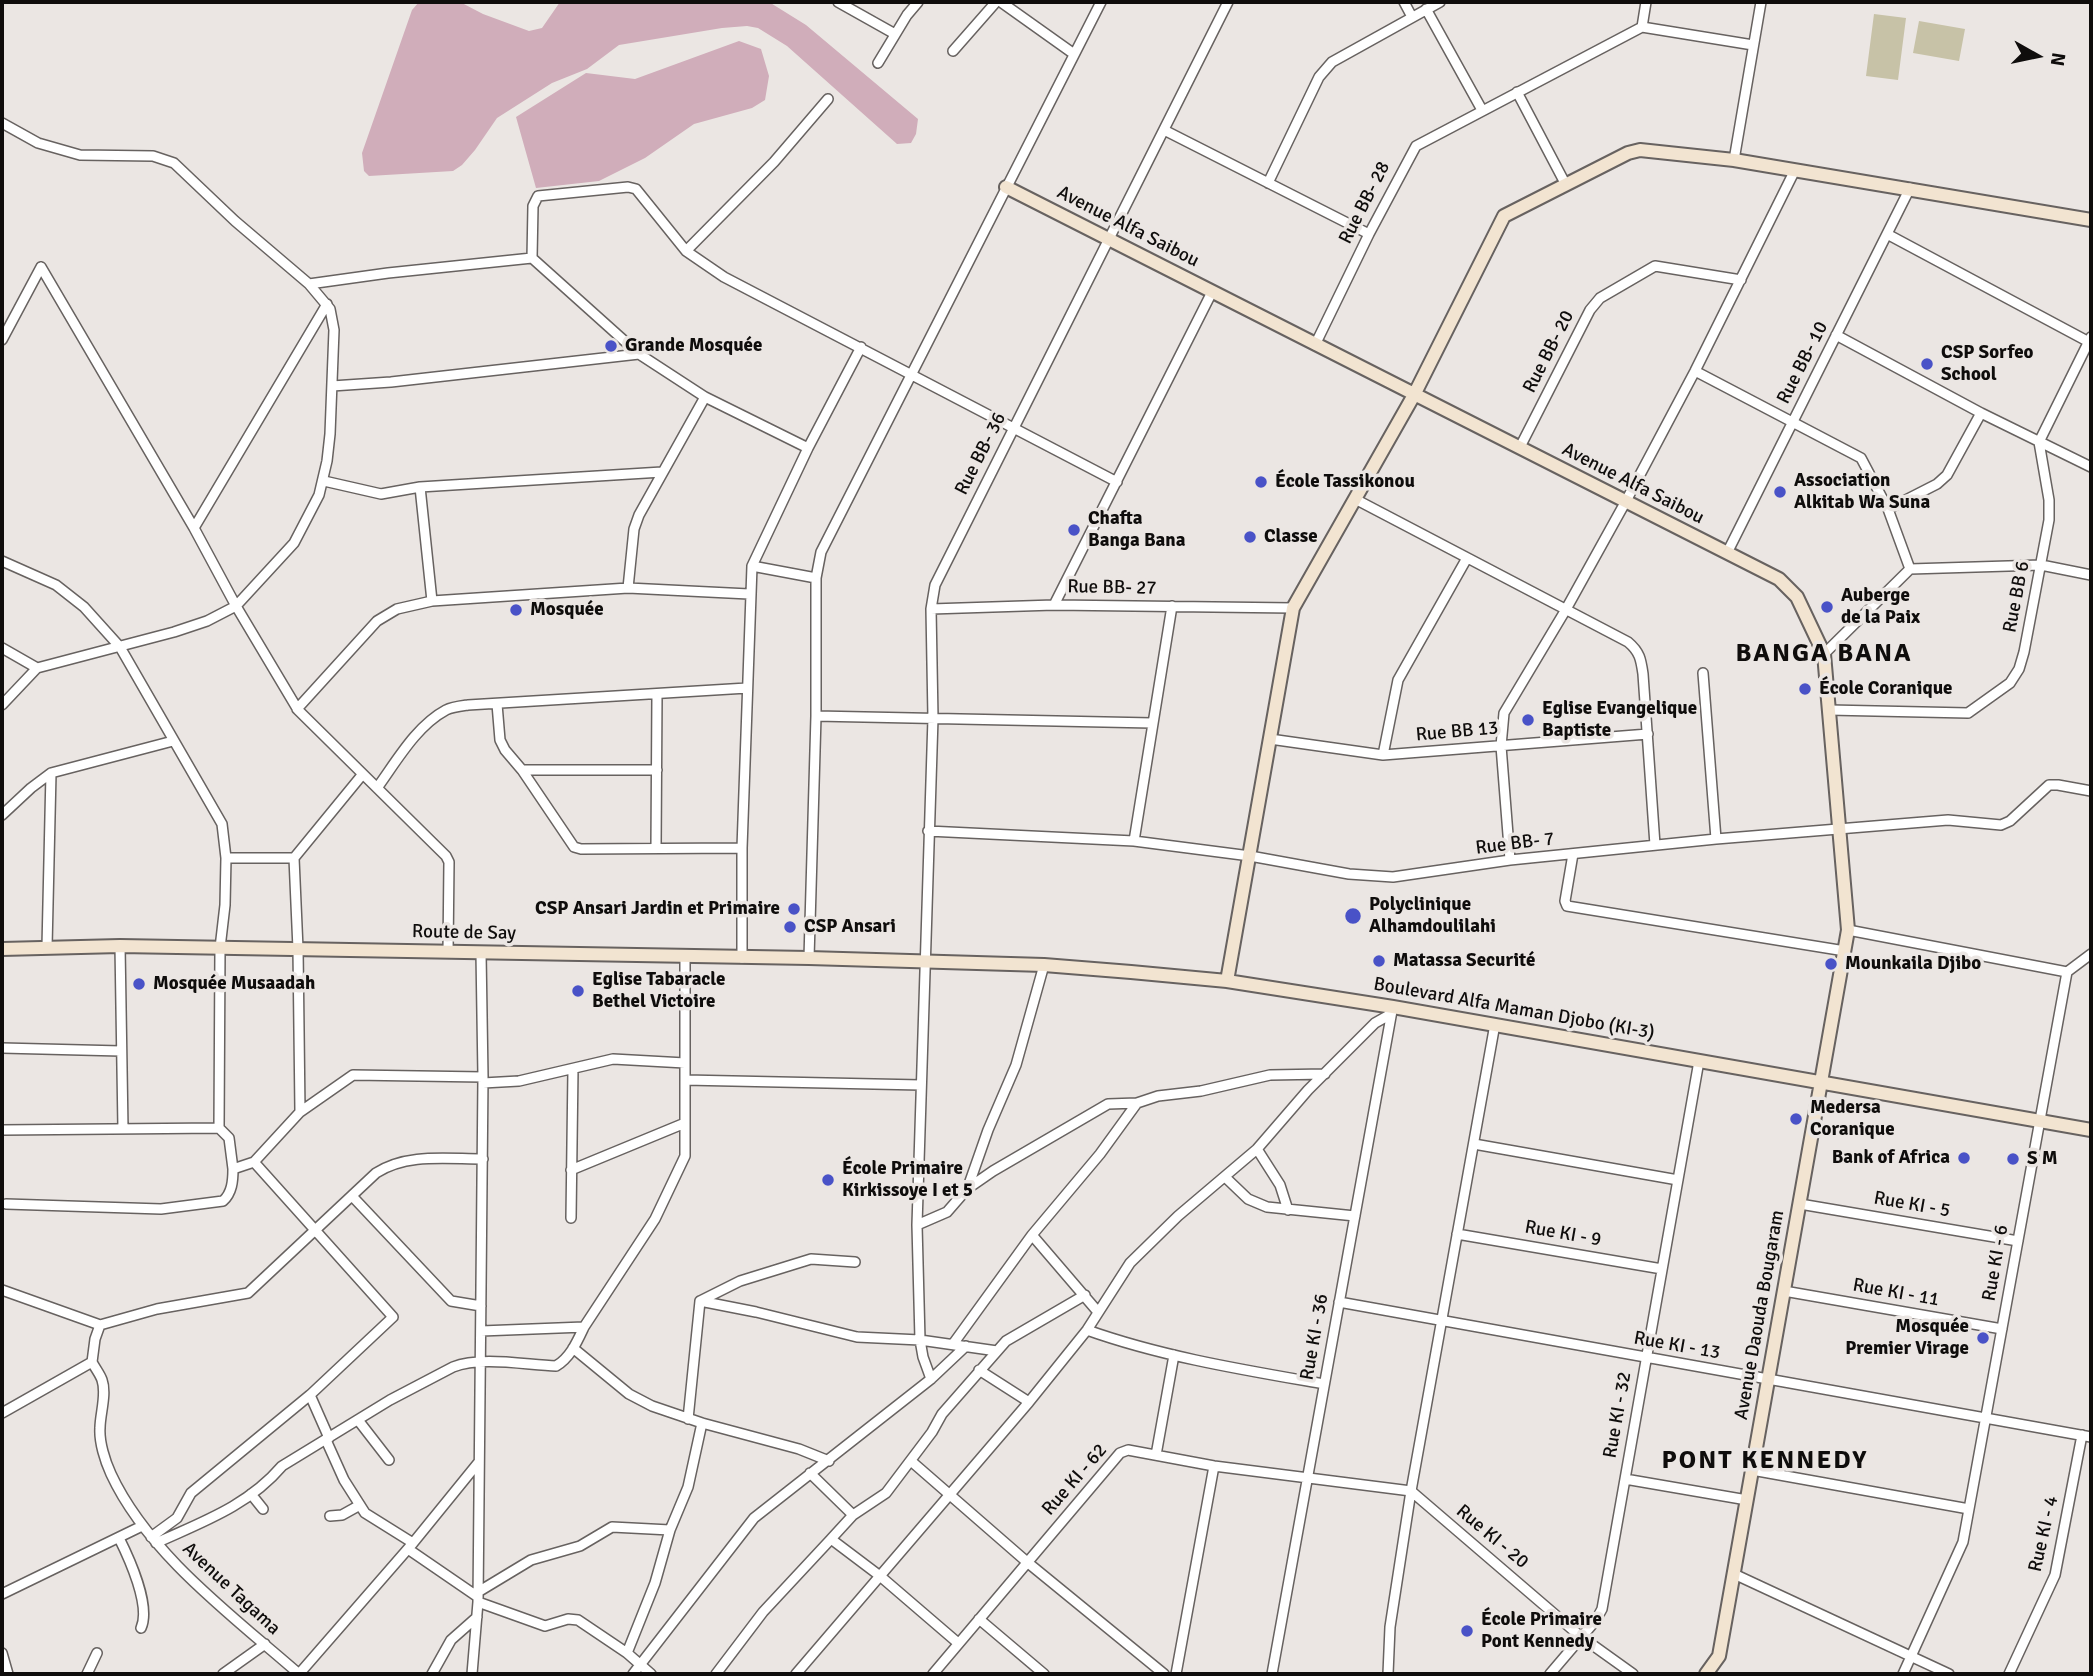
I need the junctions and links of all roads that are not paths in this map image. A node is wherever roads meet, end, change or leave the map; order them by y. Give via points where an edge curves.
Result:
1 (918, 2) edge
2 (999, 2) edge
3 (1101, 2) edge
4 (1228, 2) edge
5 (1404, 2) edge
6 (1440, 2) edge
7 (1646, 2) edge
8 (1761, 2) edge
9 (844, 3) edge
10 (1426, 9) junction
11 (1412, 17) junction
12 (1642, 27) junction
13 (895, 34) junction
14 (1753, 45) junction
15 (953, 51) dead end
16 (1074, 54) junction
17 (878, 63) dead end
18 (1517, 92) junction
19 (828, 99) dead end
20 (1482, 110) junction
21 (2, 123) edge
22 (1164, 130) junction
23 (1734, 160) junction
24 (1795, 170) junction
25 (1268, 183) junction
26 (1566, 185) junction
27 (1006, 187) junction
28 (1910, 188) junction
29 (2091, 220) edge
30 (1368, 234) junction
31 (1887, 234) junction
32 (1110, 240) junction
33 (686, 251) junction
34 (532, 258) junction
35 (1741, 280) junction
36 (309, 284) junction
37 (1212, 292) junction
38 (327, 304) junction
39 (1836, 335) junction
40 (2090, 339) edge
41 (2, 340) edge
42 (1315, 345) junction
43 (861, 347) junction
44 (639, 354) junction
45 (1695, 371) junction
46 (911, 373) junction
47 (332, 386) junction
48 (1414, 395) junction
49 (705, 397) junction
50 (1981, 413) junction
51 (1793, 421) junction
52 (1014, 428) junction
53 (2039, 442) junction
54 (1520, 447) junction
55 (808, 449) junction
56 (2091, 467) edge
57 (662, 472) junction
58 (324, 481) junction
59 (1116, 482) junction
60 (420, 487) junction
61 (1355, 499) junction
62 (1626, 501) junction
63 (1888, 509) junction
64 (194, 528) junction
65 (1727, 553) junction
66 (1467, 558) junction
67 (2, 561) edge
68 (752, 565) junction
69 (2041, 565) junction
70 (1910, 569) junction
71 (2091, 575) edge
72 (816, 578) junction
73 (628, 588) junction
74 (749, 594) junction
75 (432, 601) junction
76 (1054, 605) junction
77 (236, 606) junction
78 (1171, 606) junction
79 (1293, 608) junction
80 (931, 609) junction
81 (1565, 611) junction
82 (120, 647) junction
83 (2, 648) edge
84 (1824, 654) junction
85 (37, 668) junction
86 (1703, 673) dead end
87 (747, 688) junction
88 (657, 694) junction
89 (496, 704) junction
90 (2, 705) edge
91 (297, 709) junction
92 (1829, 710) junction
93 (816, 716) junction
94 (933, 718) junction
95 (1152, 723) junction
96 (1648, 734) junction
97 (1270, 739) junction
98 (173, 741) junction
99 (1501, 746) junction
100 (1384, 755) junction
101 (522, 770) junction
102 (657, 770) junction
103 (51, 774) junction
104 (362, 775) junction
105 (377, 788) junction
106 (2091, 790) edge
107 (2, 815) edge
108 (1839, 830) junction
109 (928, 831) junction
110 (1716, 839) junction
111 (1134, 841) junction
112 (1655, 845) junction
113 (656, 848) junction
114 (742, 848) junction
115 (1573, 854) junction
116 (1250, 856) junction
117 (226, 858) junction
118 (294, 858) junction
119 (1510, 860) junction
120 (1848, 930) junction
121 (120, 946) junction
122 (47, 947) junction
123 (219, 948) junction
124 (2, 949) edge
125 (298, 949) junction
126 (1845, 951) junction
127 (448, 952) junction
128 (481, 953) junction
129 (2091, 954) edge
130 (685, 956) junction
131 (743, 958) junction
132 (809, 958) junction
133 (926, 961) junction
134 (1044, 965) junction
135 (2067, 972) junction
136 (1227, 981) junction
137 (1392, 1010) junction
138 (1495, 1024) junction
139 (2, 1048) edge
140 (121, 1051) junction
141 (1699, 1061) junction
142 (685, 1063) junction
143 (573, 1069) junction
144 (1325, 1074) junction
145 (483, 1080) junction
146 (685, 1080) junction
147 (1821, 1083) junction
148 (921, 1085) junction
149 (1137, 1103) junction
150 (300, 1112) junction
151 (2040, 1121) junction
152 (685, 1123) junction
153 (219, 1128) junction
154 (123, 1129) junction
155 (2, 1130) edge
156 (2091, 1130) edge
157 (1474, 1144) junction
158 (1257, 1149) junction
159 (482, 1158) junction
160 (254, 1162) junction
161 (233, 1169) junction
162 (571, 1170) junction
163 (1225, 1177) junction
164 (1678, 1180) junction
165 (967, 1189) junction
166 (352, 1196) junction
167 (6, 1204) dead end
168 (1800, 1204) junction
169 (1288, 1210) junction
170 (1355, 1216) junction
171 (570, 1218) dead end
172 (917, 1225) junction
173 (315, 1230) junction
174 (1457, 1234) junction
175 (1032, 1235) junction
176 (2018, 1241) junction
177 (855, 1262) dead end
178 (1662, 1269) junction
179 (2, 1290) edge
180 (1784, 1292) junction
181 (1085, 1295) junction
182 (700, 1301) junction
183 (1339, 1302) junction
184 (481, 1306) junction
185 (1098, 1312) junction
186 (1441, 1321) junction
187 (100, 1325) junction
188 (584, 1327) junction
189 (2002, 1329) junction
190 (1087, 1330) junction
191 (481, 1331) junction
192 (920, 1340) junction
193 (953, 1344) junction
194 (966, 1346) junction
195 (573, 1348) junction
196 (997, 1351) junction
197 (1174, 1355) junction
198 (1646, 1358) junction
199 (92, 1362) junction
200 (481, 1362) junction
201 (979, 1370) junction
202 (931, 1379) junction
203 (1768, 1379) junction
204 (1324, 1384) junction
205 (310, 1395) junction
206 (1029, 1402) junction
207 (2, 1413) edge
208 (1986, 1418) junction
209 (688, 1419) junction
210 (358, 1420) junction
211 (702, 1423) junction
212 (2087, 1436) edge
213 (328, 1439) junction
214 (1156, 1455) junction
215 (389, 1460) dead end
216 (829, 1461) junction
217 (911, 1461) junction
218 (478, 1463) junction
219 (1214, 1466) junction
220 (1752, 1471) junction
221 (810, 1473) junction
222 (1307, 1479) junction
223 (1625, 1479) junction
224 (1411, 1492) junction
225 (251, 1494) junction
226 (950, 1494) junction
227 (1747, 1500) junction
228 (360, 1505) junction
229 (263, 1509) dead end
230 (1969, 1509) junction
231 (853, 1515) junction
232 (330, 1516) dead end
233 (142, 1527) junction
234 (670, 1530) junction
235 (119, 1538) junction
236 (831, 1539) junction
237 (153, 1540) junction
238 (410, 1546) junction
239 (1027, 1562) junction
240 (1734, 1574) junction
241 (880, 1576) junction
242 (2, 1594) edge
243 (478, 1597) junction
244 (477, 1617) junction
245 (979, 1619) junction
246 (141, 1628) dead end
247 (1580, 1636) junction
248 (958, 1643) junction
249 (265, 1644) junction
250 (2, 1653) edge
251 (97, 1653) dead end
252 (627, 1653) junction
253 (1911, 1656) junction
254 (640, 1664) junction
255 (8, 1674) edge
256 (87, 1674) edge
257 (223, 1674) edge
258 (299, 1674) edge
259 (432, 1674) edge
260 (472, 1674) edge
261 (633, 1674) edge
262 (651, 1674) edge
263 (716, 1674) edge
264 (796, 1674) edge
265 (933, 1674) edge
266 (1044, 1674) edge
267 (1164, 1674) edge
268 (1176, 1674) edge
269 (1272, 1674) edge
270 (1388, 1674) edge
271 (1549, 1674) edge
272 (1633, 1674) edge
273 (1706, 1674) edge
274 (1903, 1674) edge
275 (1949, 1674) edge
276 (2009, 1674) edge

1 - 13 street
2 - 15 street
2 - 16 street
3 - 16 street
4 - 22 street, Rue BB- 36
5 - 11 street
6 - 10 street
7 - 12 street
8 - 14 street
9 - 13 street
10 - 11 street
10 - 20 street
11 - 25 street via 1325,69
12 - 14 street
12 - 18 street, Rue BB- 28
13 - 17 street
14 - 23 street
16 - 27 street
18 - 20 street, Rue BB- 28
18 - 26 street
19 - 33 street via 774,162
20 - 30 street, Rue BB- 28 via 1416,146
21 - 36 street via 38,143 80,155 153,156 174,163
22 - 25 street
22 - 32 street, Rue BB- 36
23 - 24 street
23 - 26 street via 1640,150
24 - 28 street
24 - 35 street
25 - 30 street
26 - 48 street via 1504,216
27 - 32 street, Avenue Alfa Saibou
27 - 46 street
28 - 29 street
28 - 31 street, Rue BB- 10
30 - 42 street, Rue BB- 28
31 - 39 street, Rue BB- 10
31 - 40 street
32 - 37 street, Avenue Alfa Saibou
32 - 52 street, Rue BB- 36
33 - 34 street via 643,194 628,187 538,196 533,206
33 - 43 street via 724,277
34 - 36 street
34 - 44 street
35 - 45 street
35 - 54 street, Rue BB- 20 via 1661,265 1600,298
36 - 38 street
37 - 42 street, Avenue Alfa Saibou
37 - 59 street
38 - 47 street via 334,330
38 - 64 street
39 - 50 street
39 - 51 street, Rue BB- 10
40 - 53 street
41 - 64 street via 41,267
42 - 48 street, Avenue Alfa Saibou
43 - 46 street
43 - 55 street
44 - 47 street
44 - 49 street
45 - 51 street
45 - 62 street
46 - 52 street
46 - 72 street via 827,537
47 - 58 street
48 - 54 street, Avenue Alfa Saibou
48 - 61 street
49 - 55 street
49 - 57 street
50 - 53 street
50 - 63 street via 1947,475
51 - 63 street via 1861,458
51 - 65 street, Rue BB- 10
52 - 59 street
52 - 80 street, Rue BB- 36 via 940,573
53 - 56 street
53 - 69 street, Rue BB 6 via 2050,510
54 - 62 street, Avenue Alfa Saibou
55 - 68 street
57 - 60 street
57 - 73 street via 634,528
58 - 60 street via 375,494
58 - 77 street via 298,537
59 - 76 street
60 - 75 street
61 - 66 street
61 - 79 street
62 - 65 street, Avenue Alfa Saibou
62 - 81 street
63 - 70 street
64 - 77 street
65 - 84 street, Avenue Alfa Saibou via 1789,587
66 - 81 street
66 - 100 street via 1398,680
67 - 82 street via 56,585
68 - 72 street
68 - 74 street
69 - 70 street
69 - 71 street
69 - 92 street, Rue BB 6 via 2019,669 2010,683 1976,708 1968,713
70 - 84 street
72 - 93 street
73 - 74 street
73 - 75 street
74 - 87 street
75 - 91 street via 386,614
76 - 78 street, Rue BB- 27
76 - 80 street, Rue BB- 27
77 - 82 street via 207,621
77 - 91 street
78 - 79 street, Rue BB- 27
78 - 95 street
79 - 97 street
80 - 94 street, Rue BB- 36
81 - 96 street via 1636,649 1641,658
81 - 99 street via 1507,704
82 - 85 street
82 - 98 street
83 - 85 street
84 - 92 street, Avenue Alfa Saibou
85 - 90 street
86 - 110 street
87 - 88 street
87 - 114 street
88 - 89 street
88 - 102 street
89 - 101 street via 500,740
89 - 105 street via 449,708 433,718
91 - 104 street
92 - 108 street, Avenue Alfa Saibou
93 - 94 street
93 - 132 street
94 - 95 street
94 - 109 street, Rue BB- 36
95 - 111 street
96 - 99 street, Rue BB 13
96 - 112 street
97 - 100 street, Rue BB 13
97 - 116 street
98 - 103 street
98 - 117 street via 222,824
99 - 100 street, Rue BB 13
99 - 119 street
101 - 102 street
101 - 113 street via 574,846
102 - 113 street
103 - 107 street
103 - 122 street
104 - 105 street
104 - 118 street
105 - 127 street via 449,862
106 - 108 street, Rue BB- 7 via 2049,785 2001,825 1948,820
108 - 110 street, Rue BB- 7
108 - 120 street, Avenue Alfa Saibou
109 - 111 street, Rue BB- 7
109 - 133 street, Rue BB- 36
110 - 112 street, Rue BB- 7
111 - 116 street, Rue BB- 7
112 - 115 street, Rue BB- 7
113 - 114 street
114 - 131 street
115 - 119 street, Rue BB- 7
115 - 126 street via 1567,906
116 - 119 street, Rue BB- 7 via 1393,877
116 - 136 street
117 - 118 street
117 - 123 street
118 - 125 street
120 - 126 street, Avenue Alfa Saibou
120 - 135 street
121 - 122 street, Route de Say
121 - 123 street, Route de Say
121 - 140 street
122 - 124 street, Route de Say
123 - 125 street, Route de Say
123 - 153 street
125 - 127 street, Route de Say
125 - 150 street
126 - 147 street, Avenue Alfa Saibou
127 - 128 street, Route de Say
128 - 130 street, Route de Say
128 - 145 street
129 - 135 street
130 - 131 street, Route de Say
130 - 142 street
131 - 132 street, Route de Say
132 - 133 street, Route de Say
133 - 134 street, Boulevard Alfa Maman Djobo (KI-3)
133 - 148 street, Rue BB- 36
134 - 136 street, Boulevard Alfa Maman Djobo (KI-3)
134 - 165 street via 1016,1065
135 - 151 street, Rue KI - 6
136 - 137 street, Boulevard Alfa Maman Djobo (KI-3)
137 - 138 street, Boulevard Alfa Maman Djobo (KI-3)
137 - 144 street
137 - 170 street, Rue KI - 36
138 - 141 street, Boulevard Alfa Maman Djobo (KI-3)
138 - 157 street
139 - 140 street
140 - 154 street
141 - 147 street, Boulevard Alfa Maman Djobo (KI-3)
141 - 164 street, Rue KI - 32
142 - 143 street via 613,1059
142 - 146 street
143 - 145 street via 519,1081
143 - 162 street
144 - 149 street via 1270,1075
144 - 158 street
145 - 150 street via 353,1075
145 - 159 street
146 - 148 street
146 - 152 street
147 - 151 street, Boulevard Alfa Maman Djobo (KI-3)
147 - 168 street, Avenue Daouda Bougaram
148 - 172 street, Rue BB- 36
149 - 165 street via 1108,1104
149 - 175 street
150 - 160 street
151 - 156 street, Boulevard Alfa Maman Djobo (KI-3)
151 - 176 street, Rue KI - 6
152 - 162 street
152 - 188 street via 685,1156 655,1219
153 - 154 street
153 - 161 street via 229,1138
154 - 155 street
157 - 164 street
157 - 174 street
158 - 163 street
158 - 169 street via 1280,1185
159 - 166 street via 391,1163
159 - 184 street
160 - 161 street
160 - 173 street
161 - 167 street via 223,1202 161,1209
162 - 171 street
163 - 169 street via 1248,1199
163 - 185 street via 1130,1263
164 - 178 street, Rue KI - 32
165 - 172 street via 947,1212
166 - 173 street
166 - 184 street via 452,1301
168 - 176 street, Rue KI - 5
168 - 180 street, Avenue Daouda Bougaram
169 - 170 street
170 - 183 street, Rue KI - 36
172 - 192 street, Rue BB- 36
173 - 187 street via 248,1293
173 - 205 street via 393,1317
174 - 178 street, Rue KI - 9
174 - 186 street
175 - 181 street
175 - 193 street
176 - 189 street, Rue KI - 6
177 - 182 street via 811,1259 740,1281
178 - 198 street, Rue KI - 32
179 - 187 street
180 - 189 street, Rue KI - 11
180 - 203 street, Avenue Daouda Bougaram
181 - 185 street
181 - 196 street via 1009,1339
182 - 192 street via 857,1337
182 - 209 street
183 - 186 street, Rue KI - 13
183 - 204 street, Rue KI - 36
184 - 191 street
185 - 190 street
186 - 198 street, Rue KI - 13
186 - 224 street
187 - 199 street
188 - 191 street
188 - 195 street
189 - 208 street, Rue KI - 6
190 - 197 street
190 - 206 street
191 - 200 street
192 - 193 street
192 - 202 street, Rue BB- 36
193 - 194 street
194 - 196 street
194 - 202 street
195 - 200 street via 556,1366
195 - 209 street via 629,1394
196 - 201 street
197 - 204 street
197 - 214 street
198 - 203 street, Rue KI - 13
198 - 223 street, Rue KI - 32
199 - 207 street
199 - 233 street, Avenue Tagama via 103,1384 99,1431 110,1474
200 - 210 street via 453,1367
200 - 218 street
201 - 206 street
201 - 217 street
202 - 216 street
203 - 208 street, Rue KI - 13
203 - 220 street, Avenue Daouda Bougaram
204 - 222 street, Rue KI - 36
205 - 213 street
205 - 237 street via 191,1493 177,1518
206 - 226 street
208 - 212 street, Rue KI - 13
208 - 230 street, Rue KI - 6
209 - 211 street
210 - 213 street
210 - 215 street
211 - 216 street via 766,1438
211 - 234 street via 688,1486
212 - 276 street, Rue KI - 4 via 2055,1575
213 - 225 street via 282,1466
213 - 228 street
214 - 219 street, Rue KI - 62
214 - 239 street, Rue KI - 62 via 1120,1453
216 - 221 street
217 - 226 street
217 - 231 street via 886,1493
218 - 238 street
218 - 243 street
219 - 222 street, Rue KI - 62
219 - 268 street
220 - 227 street, Avenue Daouda Bougaram
220 - 230 street
221 - 231 street
221 - 254 street via 754,1518
222 - 224 street
222 - 269 street, Rue KI - 36
223 - 227 street
223 - 247 street, Rue KI - 32 via 1602,1609
224 - 247 street, Rue KI - 20
224 - 270 street via 1390,1628
225 - 229 street
225 - 237 street via 237,1506
226 - 239 street
226 - 241 street
227 - 240 street, Avenue Daouda Bougaram
228 - 232 street
228 - 238 street
230 - 253 street, Rue KI - 6 via 1963,1542
231 - 236 street
233 - 235 street
233 - 237 street, Avenue Tagama
234 - 243 street via 612,1527 580,1546 531,1560
234 - 252 street
235 - 242 street
235 - 246 street via 139,1586
236 - 241 street
236 - 263 street via 763,1612
237 - 249 street, Avenue Tagama
238 - 243 street
238 - 258 street
239 - 245 street, Rue KI - 62
239 - 267 street
240 - 253 street
240 - 273 street, Avenue Daouda Bougaram via 1719,1656
241 - 248 street
241 - 264 street
243 - 244 street
243 - 252 street via 545,1626 578,1620
244 - 259 street via 451,1640
244 - 260 street
245 - 248 street, Rue KI - 62
245 - 266 street
247 - 271 street, Rue KI - 32
247 - 272 street, Rue KI - 20
248 - 265 street, Rue KI - 62
249 - 257 street
249 - 258 street, Avenue Tagama
250 - 255 street
251 - 256 street
252 - 254 street
253 - 274 street, Rue KI - 6
253 - 275 street
254 - 261 street
254 - 262 street

